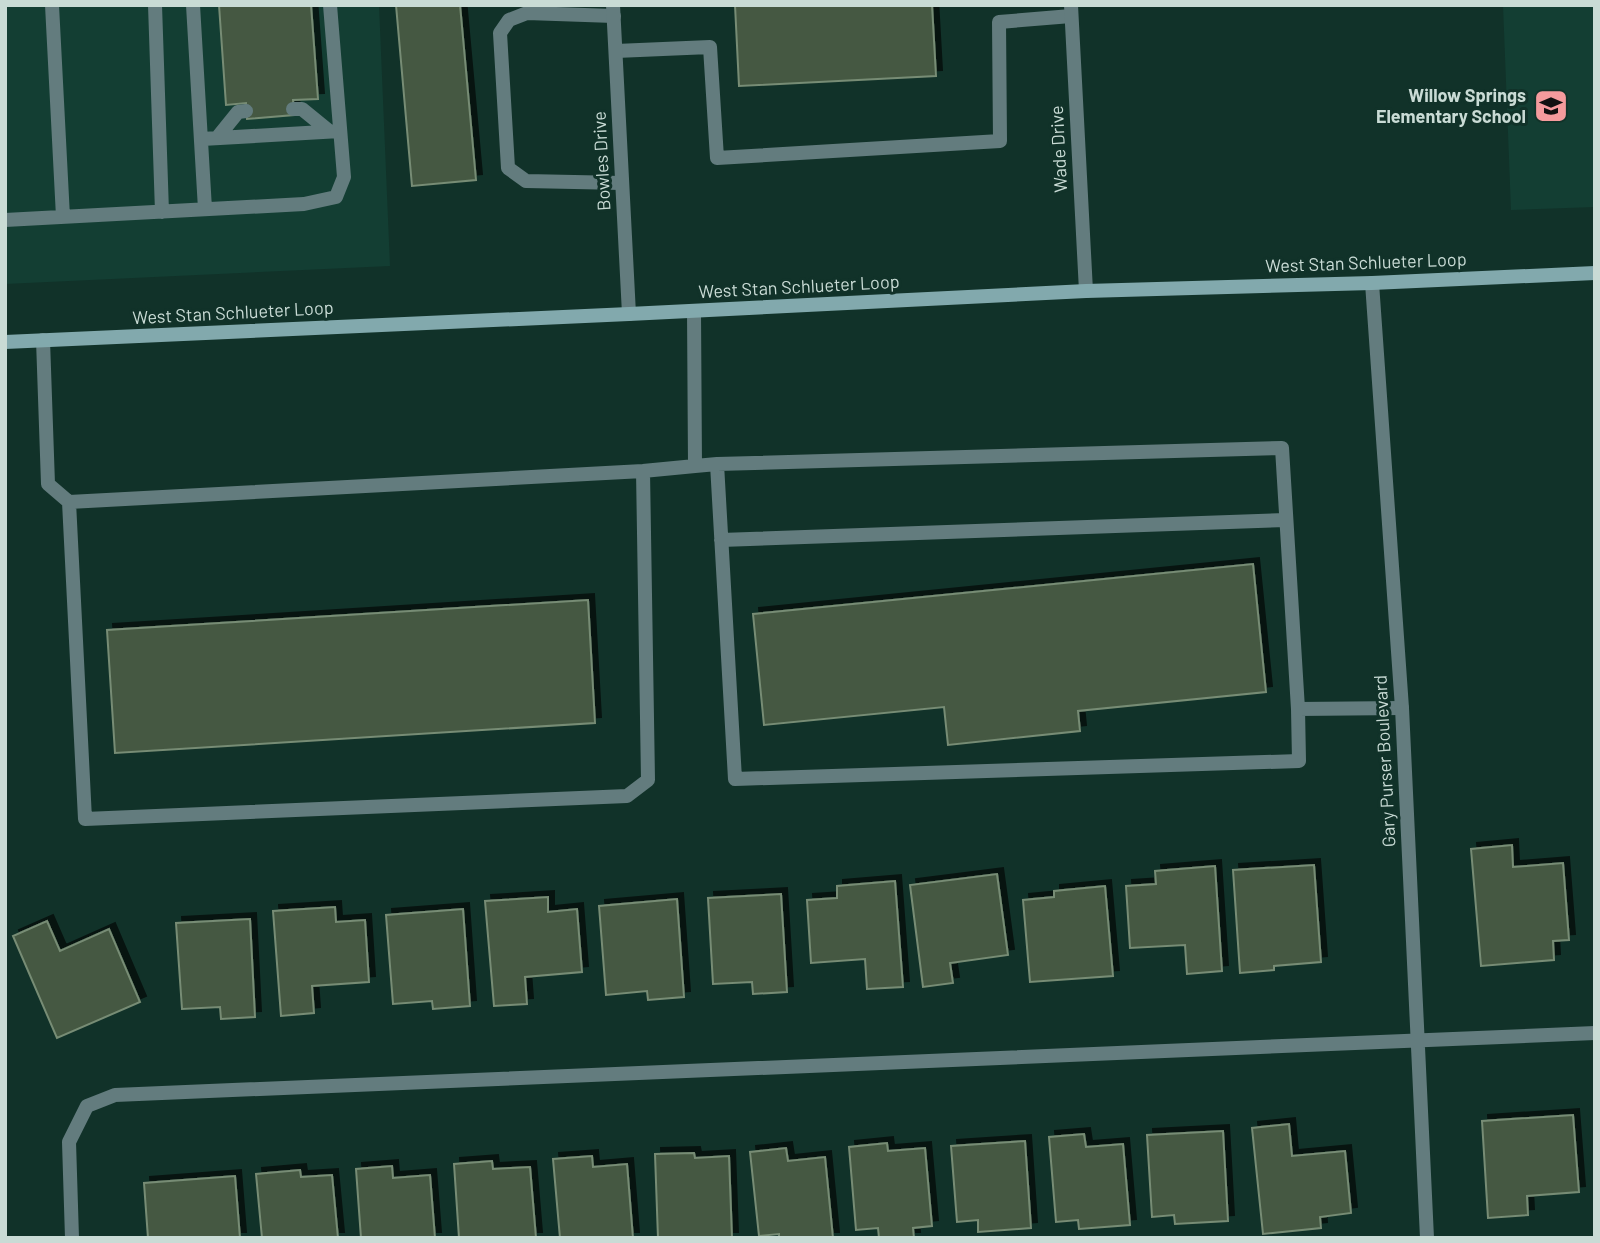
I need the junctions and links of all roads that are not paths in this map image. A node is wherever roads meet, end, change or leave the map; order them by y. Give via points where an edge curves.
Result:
1 (52, 5) edge
2 (156, 5) edge
3 (193, 5) edge
4 (330, 5) edge
5 (613, 11) edge
6 (1071, 11) edge
7 (615, 51) junction
8 (293, 109) dead end
9 (246, 111) dead end
10 (334, 131) junction
11 (210, 138) junction
12 (622, 183) junction
13 (205, 209) junction
14 (162, 212) junction
15 (63, 217) junction
16 (5, 220) edge
17 (1595, 273) edge
18 (1372, 283) junction
19 (1086, 291) junction
20 (694, 311) junction
21 (629, 314) junction
22 (43, 340) junction
23 (5, 342) edge
24 (717, 464) junction
25 (695, 466) junction
26 (643, 471) junction
27 (69, 502) junction
28 (1286, 520) junction
29 (721, 540) junction
30 (1402, 708) junction
31 (1298, 709) junction
32 (1595, 1033) edge
33 (1418, 1040) junction
34 (72, 1238) edge
35 (1427, 1238) edge

1 - 15 street
2 - 14 street
3 - 11 street
4 - 10 street
5 - 7 street, Bowles Drive
5 - 12 street via 527,13 509,20 500,33 508,168 526,181
6 - 7 street via 999,22 1000,141 717,158 710,47
6 - 19 street, Wade Drive
7 - 12 street, Bowles Drive
8 - 10 street
9 - 11 street via 238,112
10 - 11 street
10 - 13 street via 344,177 336,197 304,204
11 - 13 street
12 - 21 street, Bowles Drive
13 - 14 street
14 - 15 street
15 - 16 street
17 - 18 main road, West Stan Schlueter Loop
18 - 19 main road, West Stan Schlueter Loop
18 - 30 street, Gary Purser Boulevard
19 - 20 main road, West Stan Schlueter Loop
20 - 21 main road, West Stan Schlueter Loop
20 - 25 street
21 - 22 main road, West Stan Schlueter Loop
22 - 23 main road, West Stan Schlueter Loop
22 - 27 street via 48,484
24 - 25 street
24 - 28 street via 1282,448
24 - 29 street
25 - 26 street
26 - 27 street
26 - 27 street via 648,780 627,796 85,819
28 - 29 street
28 - 31 street
29 - 31 street via 735,779 1299,761
30 - 31 street
30 - 33 street, Gary Purser Boulevard
32 - 33 street
33 - 34 street via 115,1095 87,1106 69,1142
33 - 35 street, Gary Purser Boulevard

